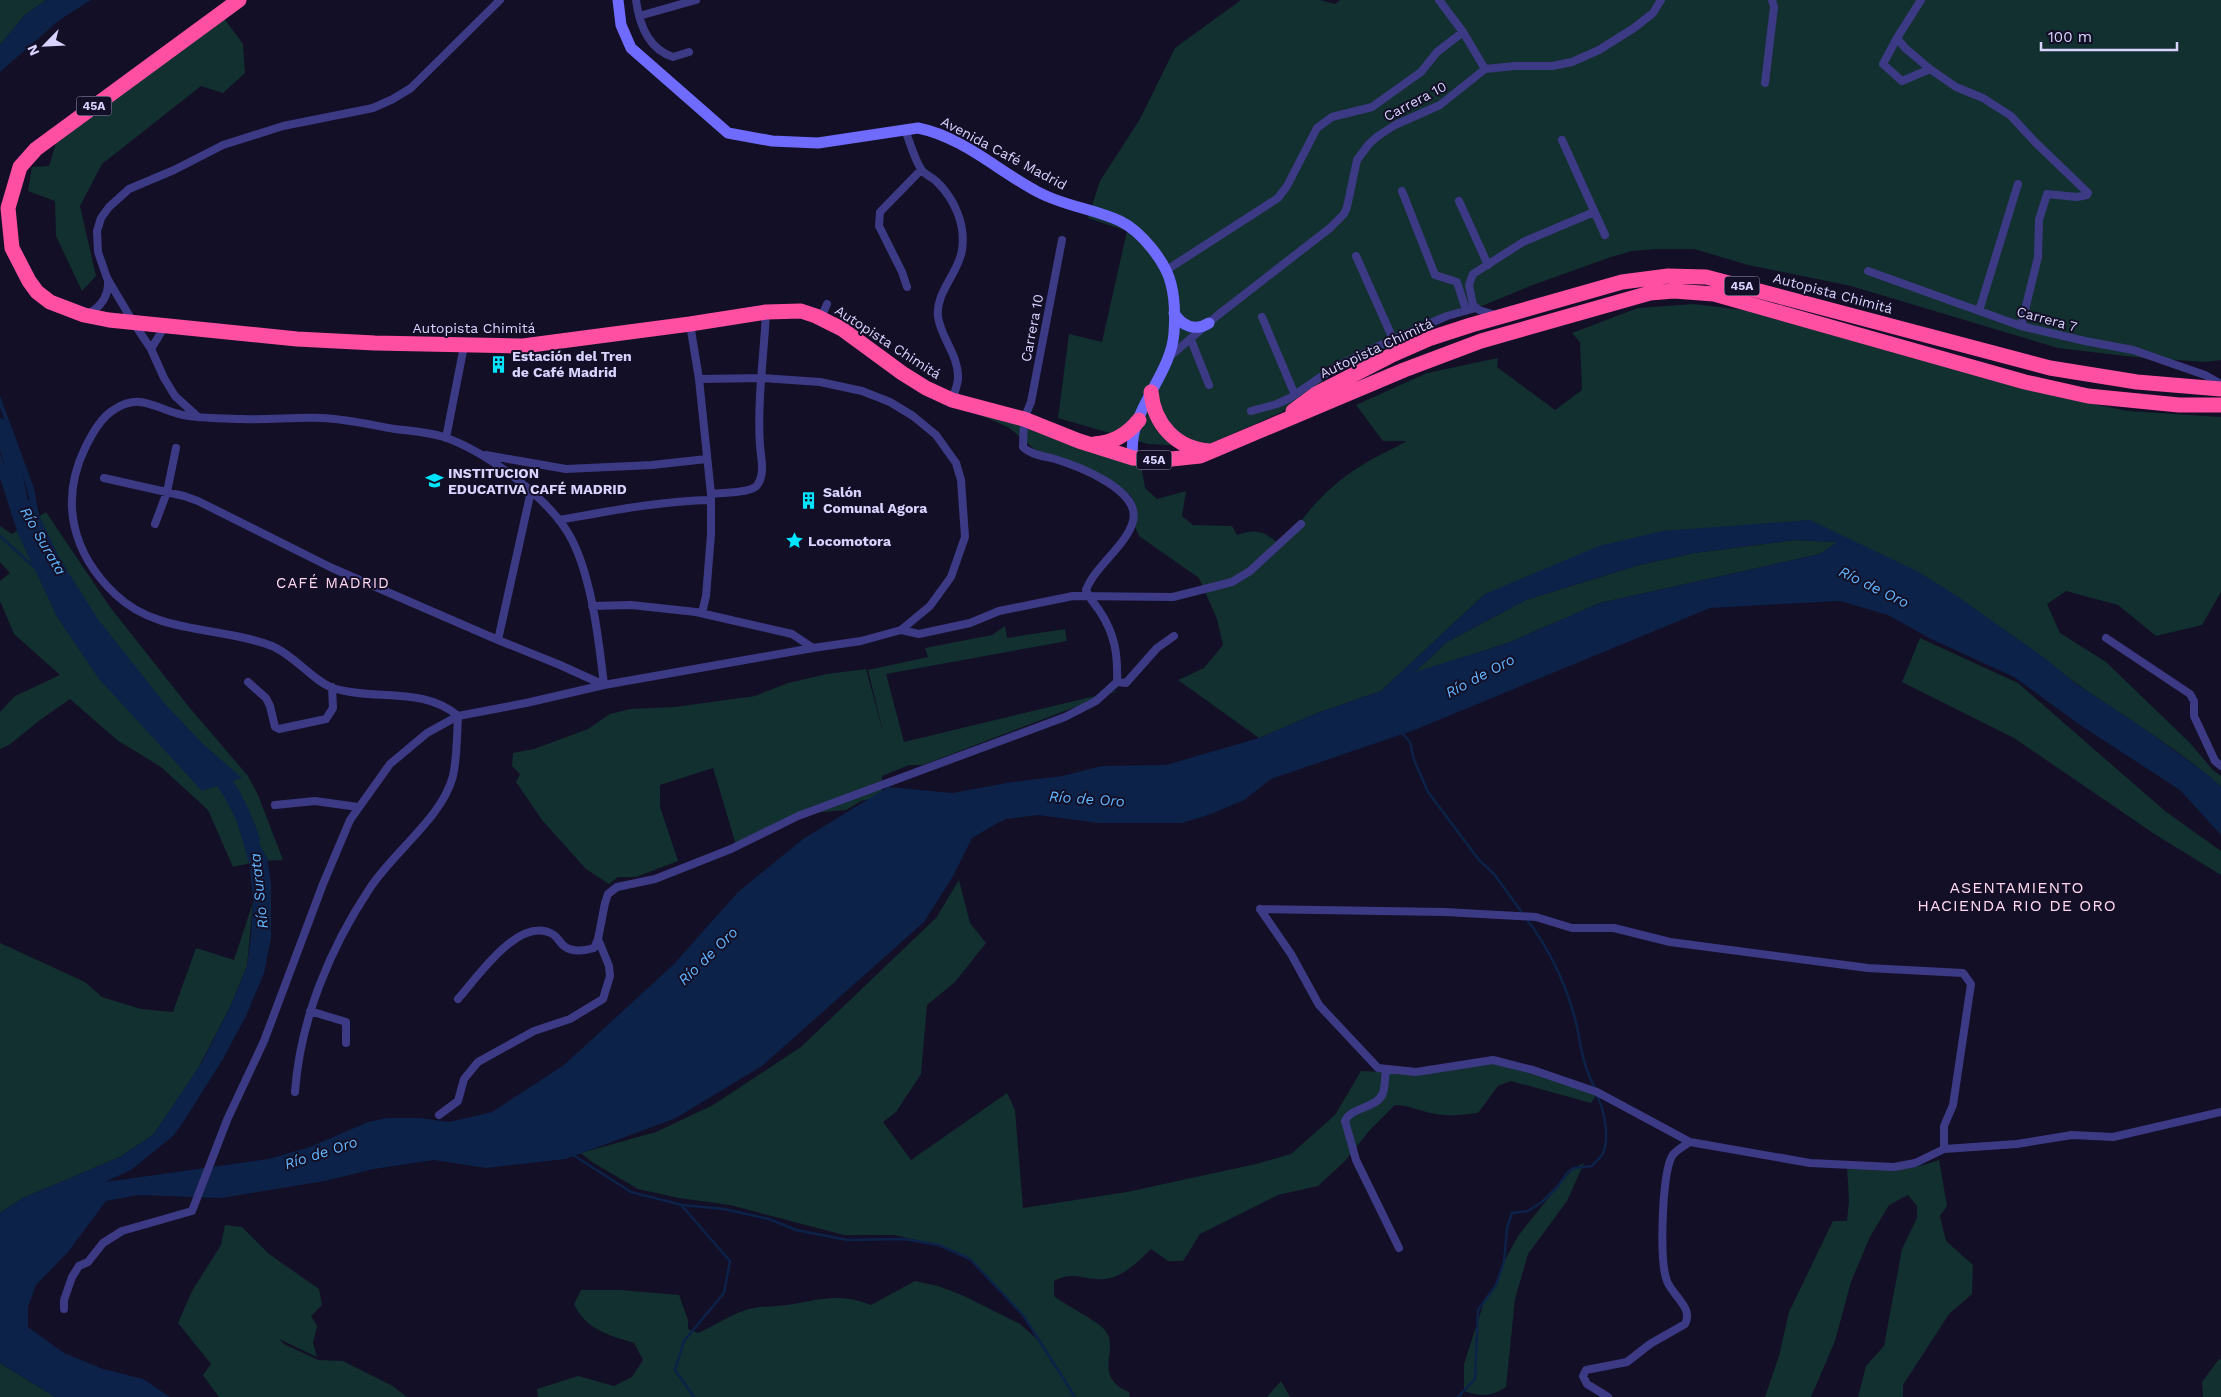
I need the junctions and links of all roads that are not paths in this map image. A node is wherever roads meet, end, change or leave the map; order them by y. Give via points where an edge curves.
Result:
1 (239, 0) edge
2 (500, 0) edge
3 (618, 0) edge
4 (636, 0) edge
5 (696, 0) edge
6 (1439, 0) edge
7 (1661, 0) edge
8 (1772, 0) edge
9 (1921, 0) edge
10 (639, 16) junction
11 (1462, 32) junction
12 (1897, 38) junction
13 (688, 52) dead end
14 (1485, 69) junction
15 (1930, 69) junction
16 (1765, 83) dead end
17 (905, 130) junction
18 (1562, 140) dead end
19 (921, 170) junction
20 (2018, 184) dead end
21 (1402, 192) dead end
22 (1459, 201) dead end
23 (1594, 212) junction
24 (1604, 235) dead end
25 (1062, 240) dead end
26 (1356, 256) dead end
27 (1488, 265) junction
28 (1165, 271) junction
29 (1868, 271) dead end
30 (107, 278) junction
31 (907, 287) dead end
32 (1476, 308) junction
33 (1466, 310) junction
34 (1979, 311) junction
35 (766, 312) junction
36 (1174, 313) junction
37 (84, 316) junction
38 (1262, 317) dead end
39 (1499, 317) junction
40 (133, 322) junction
41 (1209, 323) junction
42 (690, 324) junction
43 (165, 326) junction
44 (2021, 326) junction
45 (1393, 339) junction
46 (1191, 340) junction
47 (464, 346) junction
48 (151, 349) junction
49 (1168, 359) junction
50 (762, 378) junction
51 (699, 379) junction
52 (1209, 384) dead end
53 (2221, 384) edge
54 (2221, 389) edge
55 (1152, 392) junction
56 (1295, 394) junction
57 (952, 400) junction
58 (2221, 405) edge
59 (1250, 411) dead end
60 (198, 417) junction
61 (1024, 419) junction
62 (1139, 420) junction
63 (1283, 420) junction
64 (446, 438) junction
65 (1079, 441) junction
66 (176, 448) dead end
67 (1217, 451) junction
68 (481, 454) junction
69 (1133, 458) junction
70 (707, 459) junction
71 (104, 478) dead end
72 (531, 491) junction
73 (167, 492) junction
74 (711, 497) junction
75 (559, 520) junction
76 (155, 524) dead end
77 (1301, 524) dead end
78 (1088, 597) junction
79 (592, 606) junction
80 (702, 613) junction
81 (901, 630) junction
82 (1174, 636) dead end
83 (2106, 638) dead end
84 (498, 640) junction
85 (813, 648) junction
86 (248, 682) dead end
87 (1117, 682) junction
88 (604, 685) junction
89 (332, 687) junction
90 (458, 716) junction
91 (2221, 766) edge
92 (275, 805) dead end
93 (358, 807) junction
94 (598, 939) junction
95 (458, 999) dead end
96 (310, 1012) junction
97 (346, 1043) dead end
98 (1386, 1069) junction
99 (295, 1092) dead end
100 (2221, 1112) edge
101 (439, 1115) dead end
102 (1690, 1142) junction
103 (1944, 1149) junction
104 (1399, 1248) dead end
105 (64, 1309) dead end
106 (1608, 1397) edge

1 - 37 highway, Autopista Chimitá / 45A via 43,143 20,166 8,208 12,248 37,292 50,302
2 - 30 street via 412,88 394,99 373,108 282,126 246,137 129,189 109,207 97,231 98,252
3 - 17 street, Avenida Café Madrid via 621,25 631,48 728,132 772,141 818,143
4 - 10 street
5 - 10 street
6 - 11 street
7 - 14 street via 1653,13 1634,28 1572,62
8 - 16 street via 1774,7
9 - 12 street
10 - 13 street via 647,37 669,56
11 - 14 street
11 - 28 street via 1437,52 1421,72 1372,107 1332,118 1317,128 1278,198
12 - 15 street
12 - 15 street via 1883,64 1902,81
14 - 41 street, Carrera 10 via 1440,105 1395,124 1369,144 1357,160 1344,214
15 - 44 street via 1956,87 1983,98 2011,116 2088,194 2077,197 2048,194 2039,220 2038,256
17 - 19 street
17 - 28 street, Avenida Café Madrid via 932,131 960,144 1038,192 1122,222 1154,250
18 - 23 street
19 - 31 street via 880,212 878,218
19 - 57 street via 937,182 950,199 961,224 963,249 959,264 938,309 941,331 958,372
20 - 34 street
21 - 33 street via 1435,275 1457,282
22 - 27 street
23 - 24 street
23 - 27 street via 1523,242
25 - 61 street, Carrera 10 via 1031,402
26 - 45 street
27 - 32 street via 1473,274 1470,281
28 - 36 street, Avenida Café Madrid via 1171,283
29 - 34 street, Carrera 7
30 - 37 street via 102,302
30 - 40 street
32 - 33 street
32 - 39 street
33 - 45 street
34 - 44 street, Carrera 7
35 - 42 highway, Autopista Chimitá / 45A
35 - 50 street
35 - 57 highway, Autopista Chimitá / 45A via 824,311 842,329 902,373
36 - 41 street via 1189,327 1200,328
36 - 49 street, Avenida Café Madrid via 1174,335
37 - 40 highway, Autopista Chimitá / 45A
38 - 56 street
39 - 54 highway, Autopista Chimitá / 45A via 1622,282 1668,276 1706,277 2050,368 2137,382
39 - 63 highway, Autopista Chimitá / 45A via 1431,338 1390,356 1316,394
40 - 43 highway, Autopista Chimitá / 45A
40 - 48 street
41 - 46 street, Carrera 10
42 - 47 highway, Autopista Chimitá / 45A via 524,346
42 - 51 street
43 - 47 highway, Autopista Chimitá / 45A via 297,339
43 - 48 street
44 - 53 street, Carrera 7 via 2133,350 2205,375
45 - 56 street via 1335,367
46 - 49 street, Carrera 10
46 - 52 street
47 - 64 street
48 - 60 street via 176,396
49 - 55 street, Avenida Café Madrid
50 - 51 street
50 - 74 street via 759,424 762,471 758,484 744,491
50 - 81 street via 820,382 862,391 890,402 936,435 956,464 961,480 965,537 951,577 930,606
51 - 70 street
55 - 62 street, Avenida Café Madrid
55 - 67 highway via 1156,415 1170,435 1192,448
56 - 59 street via 1277,404
57 - 61 highway, Autopista Chimitá / 45A
58 - 63 highway, Autopista Chimitá / 45A via 2088,396 2025,382 1714,294 1674,291 1620,300 1481,341
60 - 64 street via 322,418 423,431
60 - 89 street via 131,402 113,410 100,424 82,455 72,498 72,518 83,554 115,594 148,616 274,647
61 - 65 highway, Autopista Chimitá / 45A
61 - 78 street, Carrera 10 via 1023,447 1028,452 1090,472 1122,493 1133,509 1133,521 1121,542 1089,582
62 - 65 highway via 1114,440 1093,444
62 - 69 street, Avenida Café Madrid via 1132,440
63 - 67 highway, Autopista Chimitá / 45A
64 - 68 street
65 - 69 highway, Autopista Chimitá / 45A
66 - 73 street
67 - 69 highway, Autopista Chimitá / 45A via 1180,460
68 - 70 street via 566,469
68 - 72 street
70 - 74 street
71 - 73 street
72 - 75 street
72 - 84 street
73 - 76 street
73 - 84 street via 198,501 332,568
74 - 75 street
74 - 80 street via 711,534
75 - 79 street via 573,542
77 - 78 street via 1250,571 1232,582 1173,597
78 - 81 street via 1073,596 1009,610 970,623 919,634
78 - 87 street via 1099,609 1114,643 1118,657
79 - 80 street via 631,605
79 - 88 street
80 - 85 street via 792,634
81 - 85 street via 861,641
82 - 87 street via 1157,648 1126,683
83 - 91 street via 2190,694 2194,701 2194,716 2215,761
84 - 88 street
85 - 88 street
86 - 89 street via 266,698 275,726 280,729 326,719 333,708
87 - 94 street via 1096,701 1065,717 798,816 655,879 618,887 608,894
88 - 90 street
89 - 90 street via 428,700 449,708
90 - 93 street via 427,733 390,764
90 - 96 street via 453,776 446,793 435,812 387,864 369,889 338,942
92 - 93 street via 315,801
93 - 105 street via 323,884 264,1041 193,1209 122,1231 103,1243 72,1277
94 - 95 street via 594,948 583,952 566,948 554,935 541,930 522,935 498,952
94 - 101 street via 610,976 603,999 570,1019 534,1031 478,1062 464,1079 458,1101
96 - 97 street via 346,1022
96 - 99 street via 297,1064
98 - 102 street via 1416,1072 1493,1060 1597,1092
98 - 103 street via 1378,1068 1319,1005 1291,954 1260,909 1536,917 1572,928 1614,928 1670,942 1868,968 1963,973 1971,984 1954,1105 1944,1126
98 - 104 street via 1383,1094 1345,1120 1356,1160
100 - 103 street via 2113,1137 2072,1135 2017,1144
102 - 103 street via 1810,1163 1872,1167 1915,1163
102 - 106 street via 1674,1152 1671,1159 1663,1211 1666,1280 1685,1308 1687,1320 1627,1362 1586,1370 1583,1376 1587,1384

